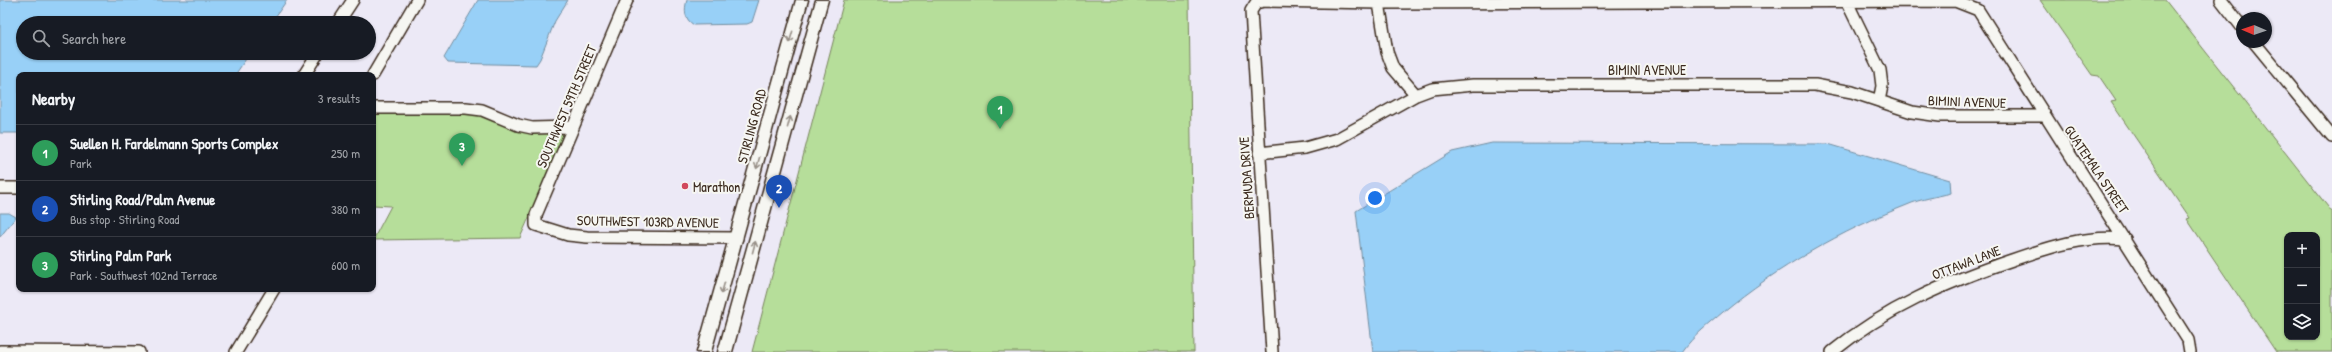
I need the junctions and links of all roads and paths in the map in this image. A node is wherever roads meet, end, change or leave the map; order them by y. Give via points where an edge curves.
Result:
1 (353, 0) edge
2 (417, 0) edge
3 (627, 0) edge
4 (802, 0) edge
5 (822, 0) edge
6 (1846, 0) edge
7 (2221, 0) edge
8 (1379, 3) junction
9 (343, 16) edge
10 (2236, 19) edge
11 (2259, 48) edge
12 (314, 60) edge
13 (306, 72) edge
14 (375, 72) edge
15 (1416, 95) junction
16 (1879, 102) junction
17 (376, 108) edge
18 (2044, 116) junction
19 (572, 126) junction
20 (2332, 137) edge
21 (1259, 153) junction
22 (0, 188) edge
23 (16, 188) edge
24 (536, 225) joint
25 (737, 238) junction
26 (2125, 239) junction
27 (272, 292) edge
28 (0, 351) edge
29 (139, 352) edge
30 (236, 352) edge
31 (704, 352) edge
32 (725, 352) edge
33 (1272, 352) edge
34 (1832, 352) edge
35 (2190, 352) edge

1 - 9 street
2 - 14 street
3 - 19 street, SOUTHWEST 59TH STREET
4 -> 25 main road, STIRLING ROAD
32 -> 5 main road
6 - 8 street
6 - 16 street via 1880,70 1882,86
6 - 18 street, GUATEMALA STREET via 1955,1 1973,7 1982,15
7 - 10 street
8 - 15 street via 1387,52 1393,68
8 - 21 street, BERMUDA DRIVE via 1256,3 1251,11
11 - 20 street
12 - 13 street
15 - 16 street, BIMINI AVENUE via 1432,89 1473,85 1763,83 1815,84 1852,92
15 - 21 street, BIMINI AVENUE via 1337,139 1305,148
16 - 18 street, BIMINI AVENUE via 1912,112 1940,116
17 - 19 street via 466,108 482,110 532,128
18 - 26 street, GUATEMALA STREET
19 - 24 street, SOUTHWEST 59TH STREET via 536,215
21 - 33 street, BERMUDA DRIVE
22 - 23 street
24 - 25 street, SOUTHWEST 103RD AVENUE via 568,235 587,237
25 -> 31 main road, STIRLING ROAD
26 - 34 street, OTTAWA LANE via 2092,238 2062,244 2000,264 1909,300 1852,334
26 - 35 street, GUATEMALA STREET via 2188,340
27 - 30 street
28 - 29 street

